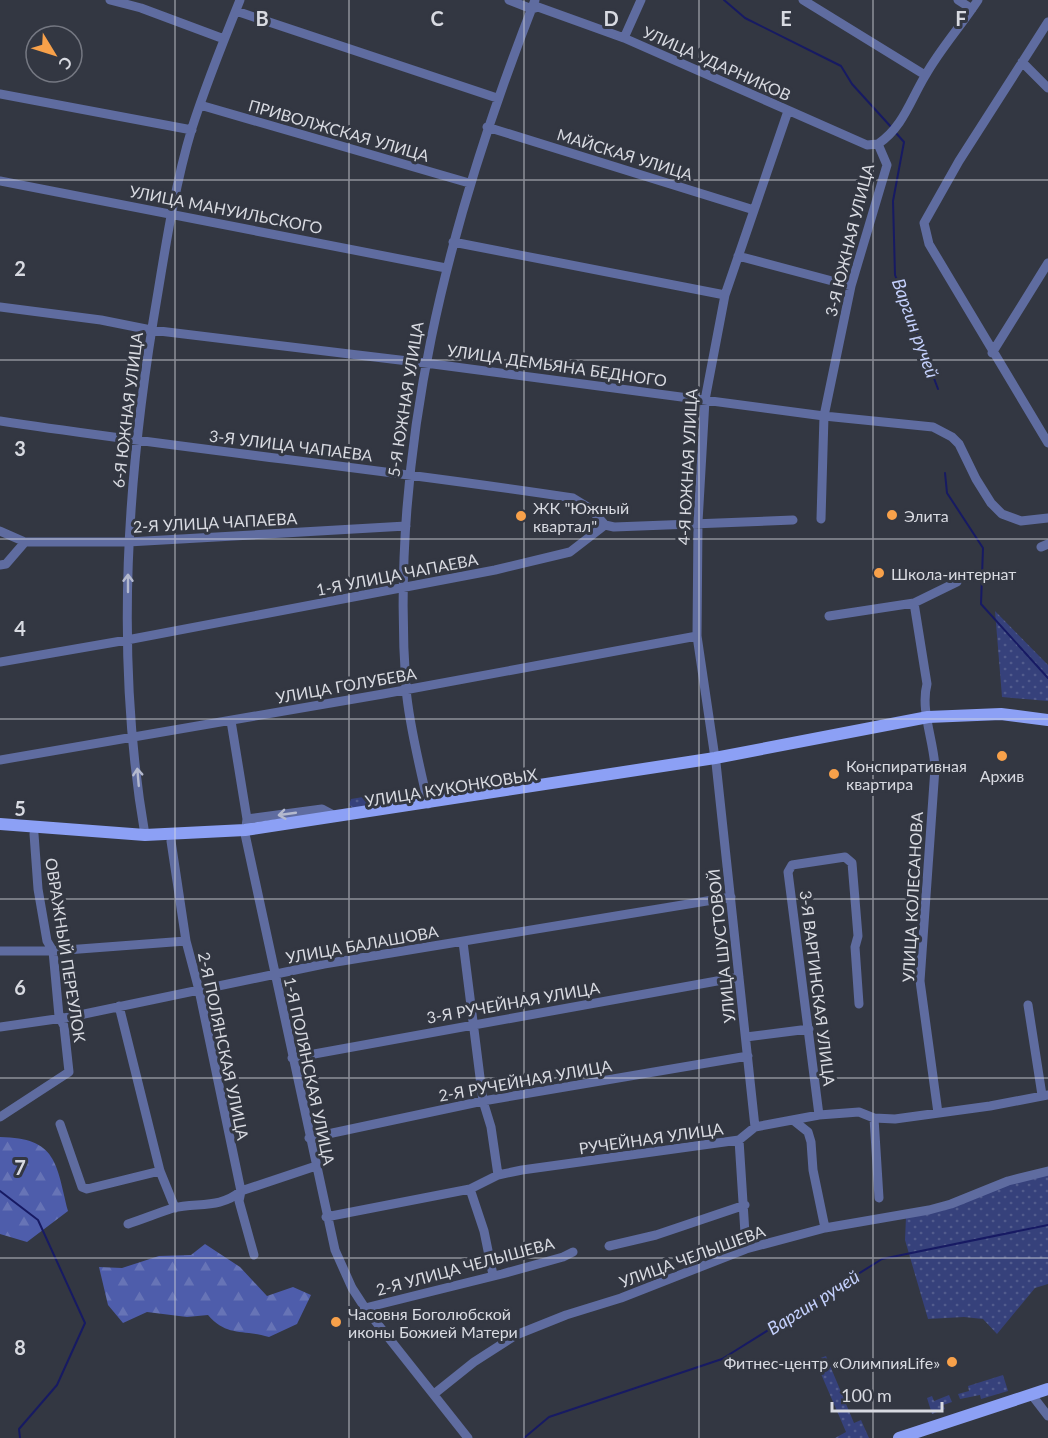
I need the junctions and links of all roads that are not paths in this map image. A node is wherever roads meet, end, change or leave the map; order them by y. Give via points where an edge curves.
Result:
1 (110, 0) edge
2 (240, 0) edge
3 (509, 0) edge
4 (642, 0) edge
5 (803, 0) edge
6 (958, 0) edge
7 (978, 0) edge
8 (534, 5) edge
9 (972, 9) junction
10 (236, 11) junction
11 (1048, 22) edge
12 (624, 38) junction
13 (224, 39) junction
14 (1022, 62) junction
15 (925, 75) junction
16 (1048, 88) edge
17 (0, 94) edge
18 (497, 98) junction
19 (200, 105) junction
20 (788, 111) junction
21 (487, 127) junction
22 (192, 130) junction
23 (878, 144) junction
24 (0, 182) edge
25 (469, 183) junction
26 (754, 210) junction
27 (171, 214) junction
28 (453, 242) junction
29 (738, 256) junction
30 (1048, 263) edge
31 (446, 268) junction
32 (851, 286) junction
33 (725, 295) junction
34 (0, 307) edge
35 (151, 330) junction
36 (992, 353) junction
37 (425, 364) junction
38 (705, 400) junction
39 (824, 416) junction
40 (0, 421) edge
41 (137, 442) junction
42 (1048, 442) edge
43 (409, 476) junction
44 (1048, 518) edge
45 (821, 519) dead end
46 (793, 520) dead end
47 (698, 522) junction
48 (605, 525) junction
49 (406, 526) junction
50 (0, 531) edge
51 (25, 542) junction
52 (128, 542) junction
53 (0, 565) edge
54 (957, 582) dead end
55 (404, 588) junction
56 (914, 603) junction
57 (829, 616) dead end
58 (697, 636) junction
59 (128, 640) junction
60 (0, 662) edge
61 (406, 690) junction
62 (928, 717) junction
63 (1048, 720) edge
64 (231, 721) junction
65 (134, 738) junction
66 (0, 760) edge
67 (716, 760) junction
68 (428, 806) junction
69 (0, 824) edge
70 (246, 828) junction
71 (0, 830) edge
72 (34, 834) junction
73 (145, 835) junction
74 (171, 841) junction
75 (730, 897) junction
76 (186, 941) junction
77 (463, 942) junction
78 (0, 951) edge
79 (53, 951) junction
80 (273, 974) junction
81 (739, 977) junction
82 (199, 990) junction
83 (859, 1004) dead end
84 (1028, 1005) dead end
85 (119, 1006) junction
86 (59, 1016) junction
87 (472, 1024) junction
88 (0, 1028) edge
89 (809, 1029) junction
90 (746, 1037) junction
91 (748, 1056) junction
92 (292, 1058) junction
93 (1045, 1095) edge
94 (483, 1101) junction
95 (938, 1113) junction
96 (819, 1115) junction
97 (0, 1117) edge
98 (874, 1118) junction
99 (793, 1120) junction
100 (60, 1124) dead end
101 (755, 1127) junction
102 (309, 1138) junction
103 (739, 1140) junction
104 (316, 1166) junction
105 (160, 1170) junction
106 (1048, 1171) edge
107 (498, 1175) junction
108 (470, 1188) junction
109 (240, 1191) junction
110 (879, 1198) dead end
111 (745, 1205) junction
112 (175, 1208) junction
113 (326, 1217) junction
114 (128, 1224) dead end
115 (825, 1228) junction
116 (609, 1246) dead end
117 (746, 1249) junction
118 (573, 1252) dead end
119 (254, 1255) dead end
120 (493, 1275) junction
121 (365, 1308) junction
122 (1048, 1389) edge
123 (434, 1394) junction
124 (1031, 1395) junction
125 (1048, 1416) edge
126 (468, 1438) edge
127 (899, 1438) edge

1 - 13 street
2 - 10 street, 6-Я ЮЖНАЯ УЛИЦА
3 - 8 street, УЛИЦА УДАРНИКОВ
4 - 12 street
5 - 15 street
6 - 9 street
7 - 9 street, 3-Я ЮЖНАЯ УЛИЦА
8 - 12 street, УЛИЦА УДАРНИКОВ
8 - 18 street, 5-Я ЮЖНАЯ УЛИЦА
9 - 15 street, 3-Я ЮЖНАЯ УЛИЦА
10 - 13 street, 6-Я ЮЖНАЯ УЛИЦА
10 - 18 street
11 - 14 street
12 - 20 street, УЛИЦА УДАРНИКОВ
13 - 19 street, 6-Я ЮЖНАЯ УЛИЦА
14 - 16 street
14 - 36 street via 929,211 925,232
15 - 23 street, 3-Я ЮЖНАЯ УЛИЦА via 905,115 890,136
17 - 22 street
18 - 21 street, 5-Я ЮЖНАЯ УЛИЦА
19 - 22 street, 6-Я ЮЖНАЯ УЛИЦА
19 - 25 street, ПРИВОЛЖСКАЯ УЛИЦА
20 - 23 street, УЛИЦА УДАРНИКОВ via 867,145
20 - 26 street, 4-Я ЮЖНАЯ УЛИЦА
21 - 25 street, 5-Я ЮЖНАЯ УЛИЦА
21 - 26 street, МАЙСКАЯ УЛИЦА
22 - 27 street, 6-Я ЮЖНАЯ УЛИЦА
23 - 32 street, 3-Я ЮЖНАЯ УЛИЦА via 887,165
24 - 27 street, УЛИЦА МАНУИЛЬСКОГО
25 - 28 street, 5-Я ЮЖНАЯ УЛИЦА
26 - 29 street, 4-Я ЮЖНАЯ УЛИЦА
27 - 31 street, УЛИЦА МАНУИЛЬСКОГО
27 - 35 street, 6-Я ЮЖНАЯ УЛИЦА
28 - 31 street, 5-Я ЮЖНАЯ УЛИЦА
28 - 33 street
29 - 32 street
29 - 33 street, 4-Я ЮЖНАЯ УЛИЦА
30 - 36 street
31 - 37 street, 5-Я ЮЖНАЯ УЛИЦА
32 - 39 street, 3-Я ЮЖНАЯ УЛИЦА
33 - 38 street, 4-Я ЮЖНАЯ УЛИЦА
34 - 35 street, УЛИЦА ДЕМЬЯНА БЕДНОГО
35 - 37 street, УЛИЦА ДЕМЬЯНА БЕДНОГО
35 - 41 street, 6-Я ЮЖНАЯ УЛИЦА
36 - 42 street
37 - 38 street, УЛИЦА ДЕМЬЯНА БЕДНОГО
37 - 43 street, 5-Я ЮЖНАЯ УЛИЦА
38 - 39 street, УЛИЦА ДЕМЬЯНА БЕДНОГО
38 - 47 street, 4-Я ЮЖНАЯ УЛИЦА
39 - 44 street, УЛИЦА ДЕМЬЯНА БЕДНОГО via 933,427 959,444 981,487 1002,514 1021,521
39 - 45 street, 3-Я ЮЖНАЯ УЛИЦА
40 - 41 street, 3-Я УЛИЦА ЧАПАЕВА
41 - 43 street, 3-Я УЛИЦА ЧАПАЕВА
41 - 52 street, 6-Я ЮЖНАЯ УЛИЦА
43 - 48 street, 3-Я УЛИЦА ЧАПАЕВА via 573,498 591,509
43 - 49 street, 5-Я ЮЖНАЯ УЛИЦА
46 - 47 street
47 - 48 street
47 - 58 street, 4-Я ЮЖНАЯ УЛИЦА
48 - 55 street, 1-Я УЛИЦА ЧАПАЕВА via 570,552
49 - 52 street, 2-Я УЛИЦА ЧАПАЕВА
49 - 55 street, 5-Я ЮЖНАЯ УЛИЦА
50 - 51 street, 2-Я УЛИЦА ЧАПАЕВА
51 - 52 street, 2-Я УЛИЦА ЧАПАЕВА
51 - 53 street via 6,564
59 -> 52 street, 6-Я ЮЖНАЯ УЛИЦА
54 - 56 street
55 - 59 street, 1-Я УЛИЦА ЧАПАЕВА
55 - 61 street, 5-Я ЮЖНАЯ УЛИЦА
56 - 57 street
56 - 62 street via 927,684 924,698
58 - 61 street, УЛИЦА ГОЛУБЕВА
58 - 67 street, 4-Я ЮЖНАЯ УЛИЦА
59 - 60 street, 1-Я УЛИЦА ЧАПАЕВА
59 - 65 street, 6-Я ЮЖНАЯ УЛИЦА
61 - 64 street, УЛИЦА ГОЛУБЕВА
61 - 68 street, 5-Я ЮЖНАЯ УЛИЦА
62 - 63 main road, УЛИЦА КУКОНКОВЫХ via 1001,714
62 - 67 main road, УЛИЦА КУКОНКОВЫХ
62 - 95 street, УЛИЦА КОЛЕСАНОВА via 935,768 920,981
64 - 65 street, УЛИЦА ГОЛУБЕВА
64 - 70 street, 1-Я ПОЛЯНСКАЯ УЛИЦА
65 - 66 street, УЛИЦА ГОЛУБЕВА
73 -> 65 street, 6-Я ЮЖНАЯ УЛИЦА
67 - 68 main road, УЛИЦА КУКОНКОВЫХ
67 - 75 street, УЛИЦА ШУСТОВОЙ
68 -> 70 main road, УЛИЦА КУКОНКОВЫХ
68 - 70 main road, УЛИЦА КУКОНКОВЫХ
69 - 73 main road, УЛИЦА КУКОНКОВЫХ
70 - 73 main road, УЛИЦА КУКОНКОВЫХ
70 - 74 main road, УЛИЦА КУКОНКОВЫХ
70 - 80 street, 1-Я ПОЛЯНСКАЯ УЛИЦА
71 - 72 main road, УЛИЦА КУКОНКОВЫХ
72 - 74 main road, УЛИЦА КУКОНКОВЫХ
72 - 79 street, ОВРАЖНЫЙ ПЕРЕУЛОК via 38,889 47,941
74 - 76 street, 2-Я ПОЛЯНСКАЯ УЛИЦА
75 - 77 street, УЛИЦА БАЛАШОВА
75 - 81 street, УЛИЦА ШУСТОВОЙ
76 - 79 street
76 - 82 street, 2-Я ПОЛЯНСКАЯ УЛИЦА
77 - 80 street, УЛИЦА БАЛАШОВА
77 - 87 street
78 - 79 street
79 - 86 street, ОВРАЖНЫЙ ПЕРЕУЛОК
80 - 82 street, УЛИЦА БАЛАШОВА
80 - 92 street, 1-Я ПОЛЯНСКАЯ УЛИЦА
81 - 87 street, 3-Я РУЧЕЙНАЯ УЛИЦА
81 - 90 street, УЛИЦА ШУСТОВОЙ
82 - 85 street, УЛИЦА БАЛАШОВА
82 - 109 street, 2-Я ПОЛЯНСКАЯ УЛИЦА
83 - 89 street, 3-Я ВАРГИНСКАЯ УЛИЦА via 852,863 845,857 792,865 788,872
84 - 93 street
85 - 86 street, УЛИЦА БАЛАШОВА
85 - 105 street
86 - 88 street, УЛИЦА БАЛАШОВА
86 - 97 street, ОВРАЖНЫЙ ПЕРЕУЛОК via 64,1026 69,1072
87 - 92 street, 3-Я РУЧЕЙНАЯ УЛИЦА
87 - 94 street
89 - 90 street
89 - 96 street, 3-Я ВАРГИНСКАЯ УЛИЦА
90 - 91 street, УЛИЦА ШУСТОВОЙ
91 - 94 street, 2-Я РУЧЕЙНАЯ УЛИЦА
91 - 101 street, УЛИЦА ШУСТОВОЙ
92 - 102 street, 1-Я ПОЛЯНСКАЯ УЛИЦА
93 - 95 street, РУЧЕЙНАЯ УЛИЦА
94 - 102 street, 2-Я РУЧЕЙНАЯ УЛИЦА
94 - 107 street
95 - 98 street, РУЧЕЙНАЯ УЛИЦА
96 - 98 street, РУЧЕЙНАЯ УЛИЦА via 859,1112
96 - 99 street, РУЧЕЙНАЯ УЛИЦА
98 - 110 street
99 - 101 street, РУЧЕЙНАЯ УЛИЦА
99 - 115 street via 808,1132 811,1142
100 - 105 street via 82,1187 87,1189
101 - 103 street, РУЧЕЙНАЯ УЛИЦА
102 - 104 street, 1-Я ПОЛЯНСКАЯ УЛИЦА
103 - 107 street, РУЧЕЙНАЯ УЛИЦА
103 - 111 street
104 - 109 street
104 - 113 street, 1-Я ПОЛЯНСКАЯ УЛИЦА
105 - 112 street
106 - 115 street, УЛИЦА ЧЕЛЫШЕВА via 928,1210
107 - 108 street, РУЧЕЙНАЯ УЛИЦА
108 - 113 street, РУЧЕЙНАЯ УЛИЦА
108 - 120 street
109 - 112 street via 232,1198 205,1207
109 - 119 street, 2-Я ПОЛЯНСКАЯ УЛИЦА via 239,1201
111 - 116 street via 656,1235
111 - 117 street
112 - 114 street
113 - 121 street, 1-Я ПОЛЯНСКАЯ УЛИЦА via 344,1271
115 - 117 street, УЛИЦА ЧЕЛЫШЕВА
117 - 123 street, УЛИЦА ЧЕЛЫШЕВА via 516,1335
118 - 120 street, 2-Я УЛИЦА ЧЕЛЫШЕВА
120 - 121 street, 2-Я УЛИЦА ЧЕЛЫШЕВА
121 - 123 street, 1-Я ПОЛЯНСКАЯ УЛИЦА
122 - 124 main road
123 - 126 street, 1-Я ПОЛЯНСКАЯ УЛИЦА
124 - 125 street
124 - 127 main road

